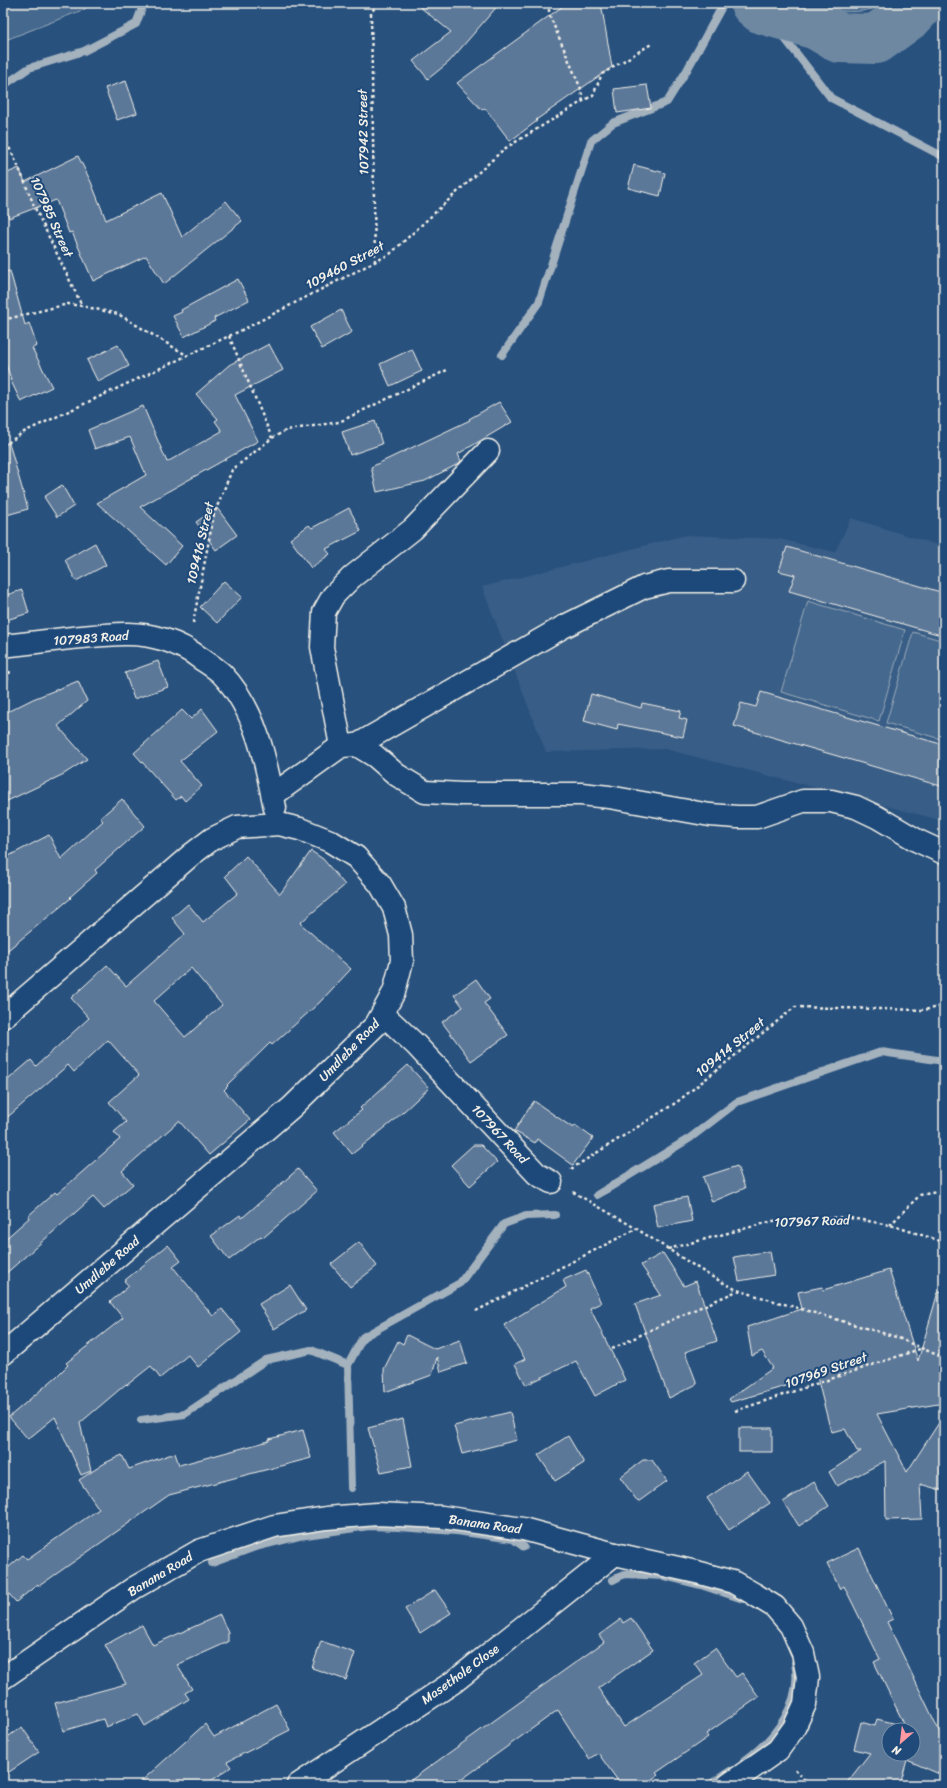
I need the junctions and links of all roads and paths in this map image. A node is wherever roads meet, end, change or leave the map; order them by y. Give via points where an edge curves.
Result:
1 (378, 3) edge
2 (548, 3) edge
3 (653, 43) dead end
4 (583, 102) junction
5 (4, 137) edge
6 (376, 262) junction
7 (82, 306) junction
8 (3, 320) edge
9 (229, 336) junction
10 (189, 356) junction
11 (447, 370) dead end
12 (272, 438) junction
13 (3, 446) edge
14 (488, 450) dead end
15 (733, 581) dead end
16 (3, 646) edge
17 (187, 649) junction
18 (349, 745) junction
19 (273, 795) junction
20 (279, 824) junction
21 (944, 853) edge
22 (944, 1006) edge
23 (383, 1014) junction
24 (3, 1017) edge
25 (551, 1182) junction
26 (944, 1191) edge
27 (890, 1224) junction
28 (637, 1229) junction
29 (944, 1242) edge
30 (668, 1249) junction
31 (737, 1290) junction
32 (476, 1311) dead end
33 (924, 1348) junction
34 (612, 1349) dead end
35 (3, 1354) edge
36 (944, 1358) edge
37 (735, 1411) dead end
38 (615, 1554) junction
39 (3, 1678) edge
40 (298, 1785) edge
41 (728, 1785) edge

1 - 6 path, 107942 Street via 371,13
2 - 4 path via 549,14 581,89
3 - 4 path, 109460 Street via 602,74 593,95
4 - 6 path, 109460 Street via 504,149 390,254
5 - 7 path, 107985 Street
6 - 9 path, 109460 Street
7 - 8 path via 68,304
7 - 10 path via 118,314
9 - 10 path, 109460 Street
9 - 12 path
10 - 13 path, 109460 Street via 24,432
11 - 12 path, 109416 Street via 339,422 286,430
12 - 17 path, 109416 Street via 232,470 214,514
14 - 18 street via 413,529 352,577 333,596 324,612 322,647
15 - 18 street via 669,581 644,587 563,627
16 - 17 street, 107983 Road via 125,634 154,637
17 - 19 street, 107983 Road via 221,674 235,690 252,724 265,760
18 - 19 street
18 - 21 street via 376,756 396,775 425,792 581,794 737,817 757,817 803,801 831,801 877,817
19 - 20 street, 107983 Road
20 - 23 street, Umdlebe Road via 330,841 356,857 380,884 394,908 401,935 402,961 394,992
20 - 24 street, Umdlebe Road via 237,828 212,839
22 - 25 path, 109414 Street via 924,1010 795,1007 677,1102
23 - 25 street, 107967 Road via 416,1045 537,1174
23 - 35 street, Umdlebe Road via 376,1025 292,1107
25 - 28 path via 583,1197
26 - 27 path via 920,1195
27 - 29 path, 107967 Road
27 - 30 path, 107967 Road via 845,1217 773,1221
28 - 30 path
28 - 32 path
30 - 31 path
31 - 33 path via 896,1336
31 - 34 path
33 - 36 path
33 - 37 path, 107969 Street
38 - 39 street, Banana Road via 523,1529 442,1517 377,1514 274,1526 199,1551 134,1588
38 - 40 street, Masethole Close via 455,1681
38 - 41 street, Banana Road via 733,1582 775,1607 791,1626 803,1653 808,1677 805,1704 794,1728 778,1750

